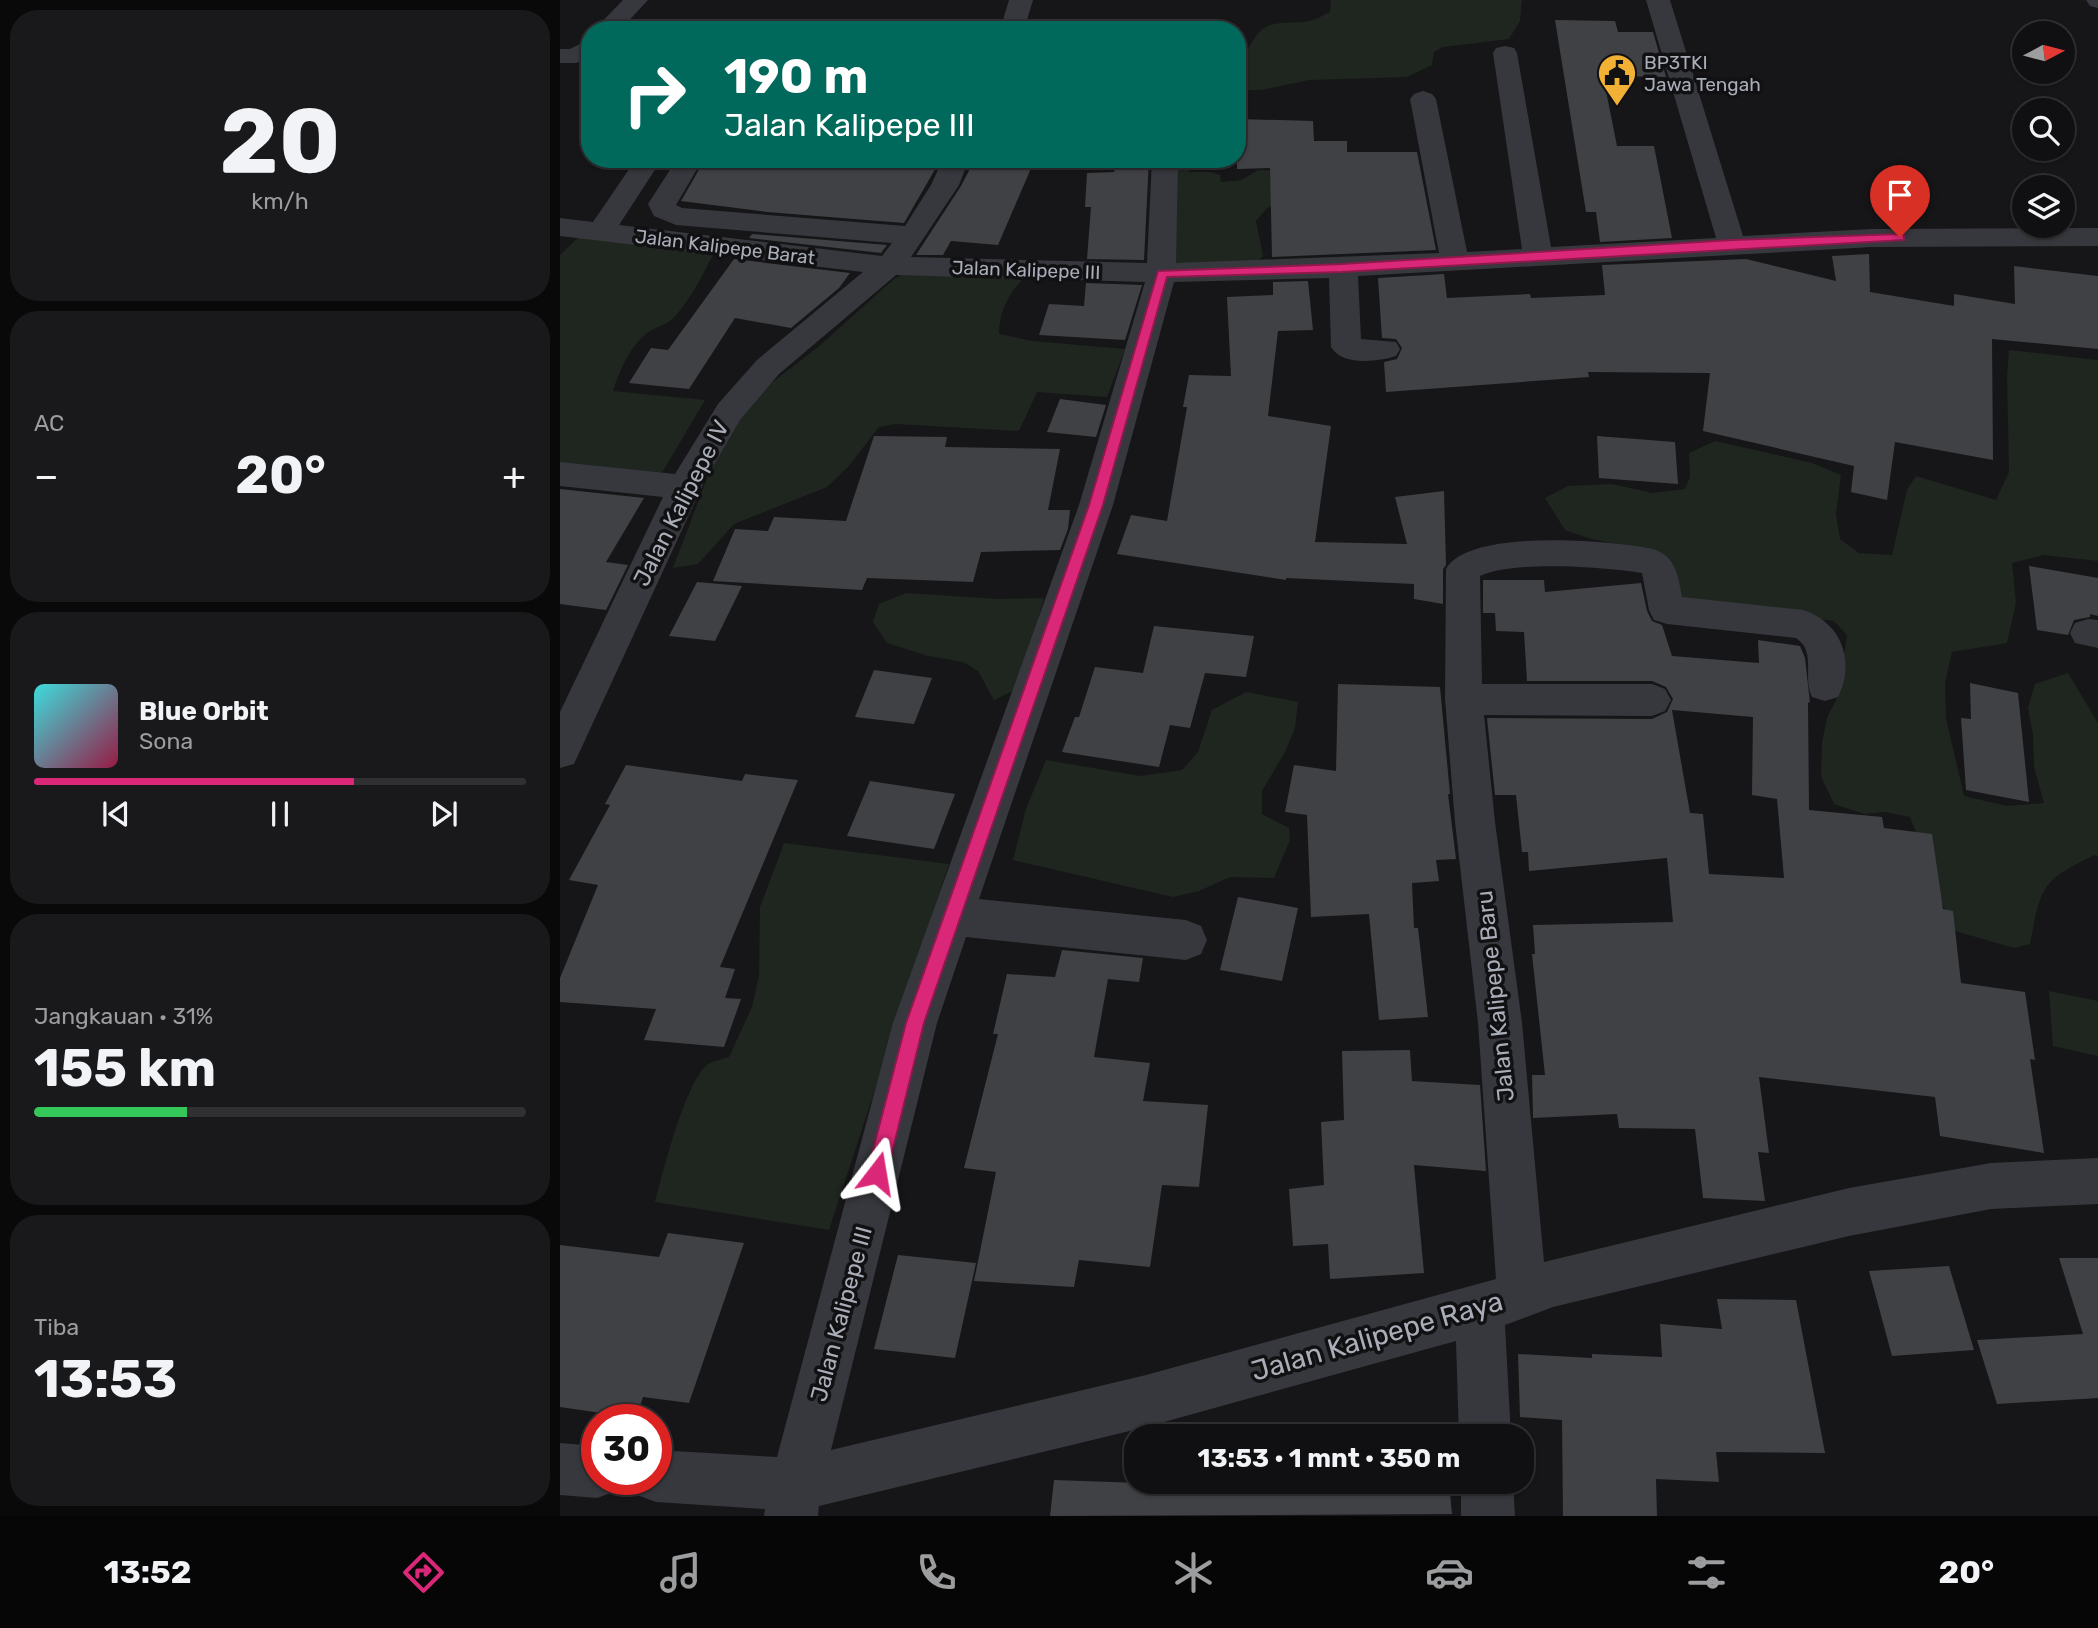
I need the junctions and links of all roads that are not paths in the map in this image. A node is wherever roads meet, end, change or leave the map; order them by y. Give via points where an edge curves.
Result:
1 (636, 0) edge
2 (1021, 0) edge
3 (1658, 0) edge
4 (615, 21) edge
5 (1015, 21) edge
6 (581, 52) edge
7 (1505, 53) dead end
8 (560, 56) edge
9 (1423, 99) dead end
10 (643, 168) edge
11 (684, 168) edge
12 (952, 168) edge
13 (1164, 168) edge
14 (560, 227) edge
15 (601, 232) junction
16 (913, 236) junction
17 (2098, 237) edge
18 (1732, 244) junction
19 (1538, 257) junction
20 (1455, 262) junction
21 (889, 266) junction
22 (1342, 268) junction
23 (1162, 273) junction
24 (1385, 349) dead end
25 (560, 474) edge
26 (685, 487) junction
27 (1825, 686) dead end
28 (1464, 699) junction
29 (1652, 700) dead end
30 (560, 752) edge
31 (953, 916) junction
32 (1186, 940) dead end
33 (2098, 1181) edge
34 (1501, 1302) junction
35 (1487, 1424) edge
36 (560, 1469) edge
37 (581, 1471) edge
38 (672, 1479) edge
39 (1487, 1494) edge
40 (794, 1501) edge
41 (1488, 1516) edge

1 - 4 street
2 - 5 street
3 - 18 street
6 - 8 street
7 - 19 street
9 - 20 street
10 - 15 street
11 - 16 street via 662,204 676,216
12 - 16 street, Jalan Kalipepe IV
13 - 23 street, Jalan Kalipepe III
14 - 15 street, Jalan Kalipepe Barat
15 - 21 street, Jalan Kalipepe Barat
16 - 21 street, Jalan Kalipepe IV
17 - 18 street, Jalan Kalipepe III
18 - 19 street, Jalan Kalipepe III
19 - 20 street, Jalan Kalipepe III
20 - 22 street, Jalan Kalipepe III
21 - 23 street, Jalan Kalipepe III
21 - 26 street, Jalan Kalipepe IV via 768,368 729,412
22 - 23 street, Jalan Kalipepe III
22 - 24 street via 1346,347
23 - 31 street, Jalan Kalipepe III via 1096,505
25 - 26 street
26 - 30 street, Jalan Kalipepe IV
27 - 28 street, Jalan Kalipepe Baru via 1826,642 1817,631 1804,624 1667,610 1660,571 1653,562 1617,557 1494,556 1463,569
28 - 29 street
28 - 34 street, Jalan Kalipepe Baru via 1500,1023
31 - 32 street
31 - 40 street, Jalan Kalipepe III via 915,1023
33 - 34 street, Jalan Kalipepe Raya via 1991,1186 1849,1212 1553,1283
34 - 35 street, Jalan Kalipepe Baru
34 - 40 street, Jalan Kalipepe Raya
36 - 37 street
38 - 40 street, Jalan Kalipepe Raya
39 - 41 street

